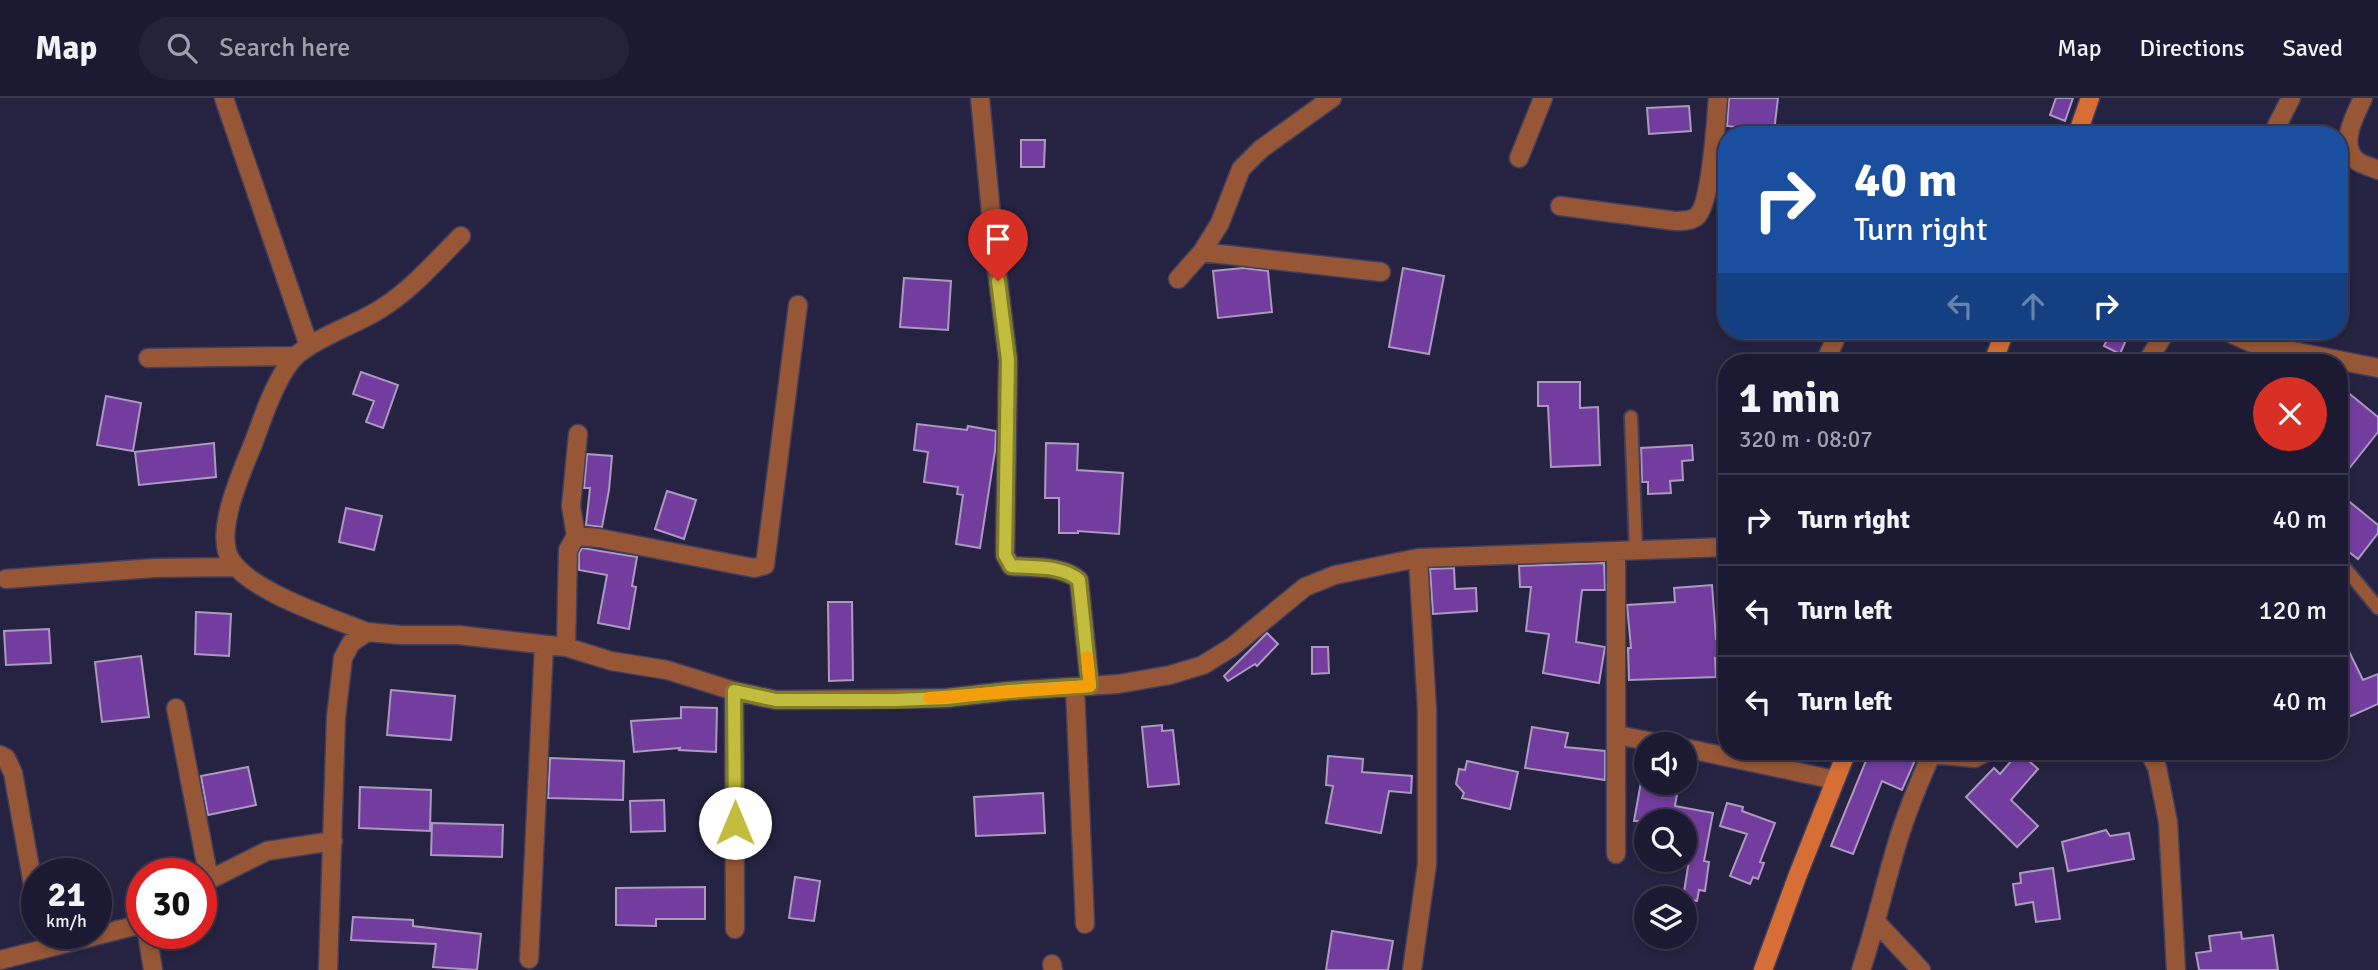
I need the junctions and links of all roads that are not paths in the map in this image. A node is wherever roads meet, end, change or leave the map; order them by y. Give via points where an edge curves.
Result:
1 (224, 98) edge
2 (980, 98) edge
3 (1332, 98) edge
4 (1543, 98) edge
5 (1718, 98) edge
6 (2090, 98) edge
7 (2291, 98) edge
8 (2363, 98) edge
9 (2080, 126) edge
10 (2277, 126) edge
11 (1520, 158) dead end
12 (2378, 170) edge
13 (1560, 206) dead end
14 (461, 236) dead end
15 (1202, 252) junction
16 (1381, 272) dead end
17 (1178, 279) dead end
18 (798, 304) dead end
19 (2245, 340) edge
20 (302, 351) junction
21 (2307, 354) edge
22 (148, 358) dead end
23 (2348, 362) edge
24 (2378, 368) edge
25 (1631, 417) dead end
26 (578, 434) dead end
27 (576, 536) junction
28 (1718, 547) edge
29 (1636, 550) junction
30 (1616, 551) junction
31 (1418, 558) junction
32 (234, 567) junction
33 (2348, 572) edge
34 (6, 579) dead end
35 (2378, 608) edge
36 (366, 632) junction
37 (544, 645) junction
38 (566, 647) junction
39 (1083, 687) junction
40 (734, 691) junction
41 (176, 708) dead end
42 (1617, 735) junction
43 (1634, 738) edge
44 (1697, 751) edge
45 (0, 755) edge
46 (1718, 755) edge
47 (1741, 760) edge
48 (1843, 760) edge
49 (1929, 760) edge
50 (2153, 760) edge
51 (1835, 780) junction
52 (332, 841) junction
53 (1616, 854) dead end
54 (28, 858) edge
55 (201, 858) edge
56 (217, 875) edge
57 (1877, 923) junction
58 (1085, 924) dead end
59 (735, 929) dead end
60 (28, 949) edge
61 (39, 949) edge
62 (150, 949) edge
63 (529, 959) dead end
64 (0, 960) edge
65 (36, 970) edge
66 (153, 970) edge
67 (328, 970) edge
68 (1412, 970) edge
69 (1763, 970) edge
70 (1861, 970) edge
71 (1921, 970) edge
72 (2176, 970) edge

1 - 20 street
2 - 39 street via 1008,360 1005,555 1011,566 1059,570 1079,580
3 - 15 street via 1241,169 1220,223
4 - 11 street
5 - 13 street via 1706,198 1699,216 1675,221
6 - 9 street
7 - 10 street
8 - 12 street via 2348,132 2352,153
14 - 20 street via 382,308
15 - 16 street
15 - 17 street
18 - 27 street via 765,565 754,568
19 - 21 street
20 - 22 street
20 - 32 street via 275,387 236,491 226,524 227,551
23 - 24 street
25 - 29 lane
26 - 27 street via 571,506
27 - 38 street via 568,550
28 - 29 street
29 - 30 street
30 - 31 street
30 - 42 street
31 - 39 street via 1335,575 1305,587 1232,648 1203,665
31 - 68 street via 1427,710 1427,864
32 - 34 street
32 - 36 street via 254,584
33 - 35 lane
36 - 37 street via 458,635
36 - 52 street via 351,643 343,658
37 - 38 street
37 - 63 street
38 - 40 street
39 - 40 street via 894,700 776,700
39 - 58 street
40 - 59 street
41 - 55 street
42 - 43 street
42 - 53 street
44 - 46 street
45 - 54 street via 13,773
47 - 51 street
48 - 51 street
49 - 57 street via 1894,852
50 - 72 street via 2168,821
51 - 69 street
52 - 56 street via 267,851
52 - 67 street
57 - 70 street
57 - 71 street
60 - 64 street
61 - 65 street
62 - 66 street

